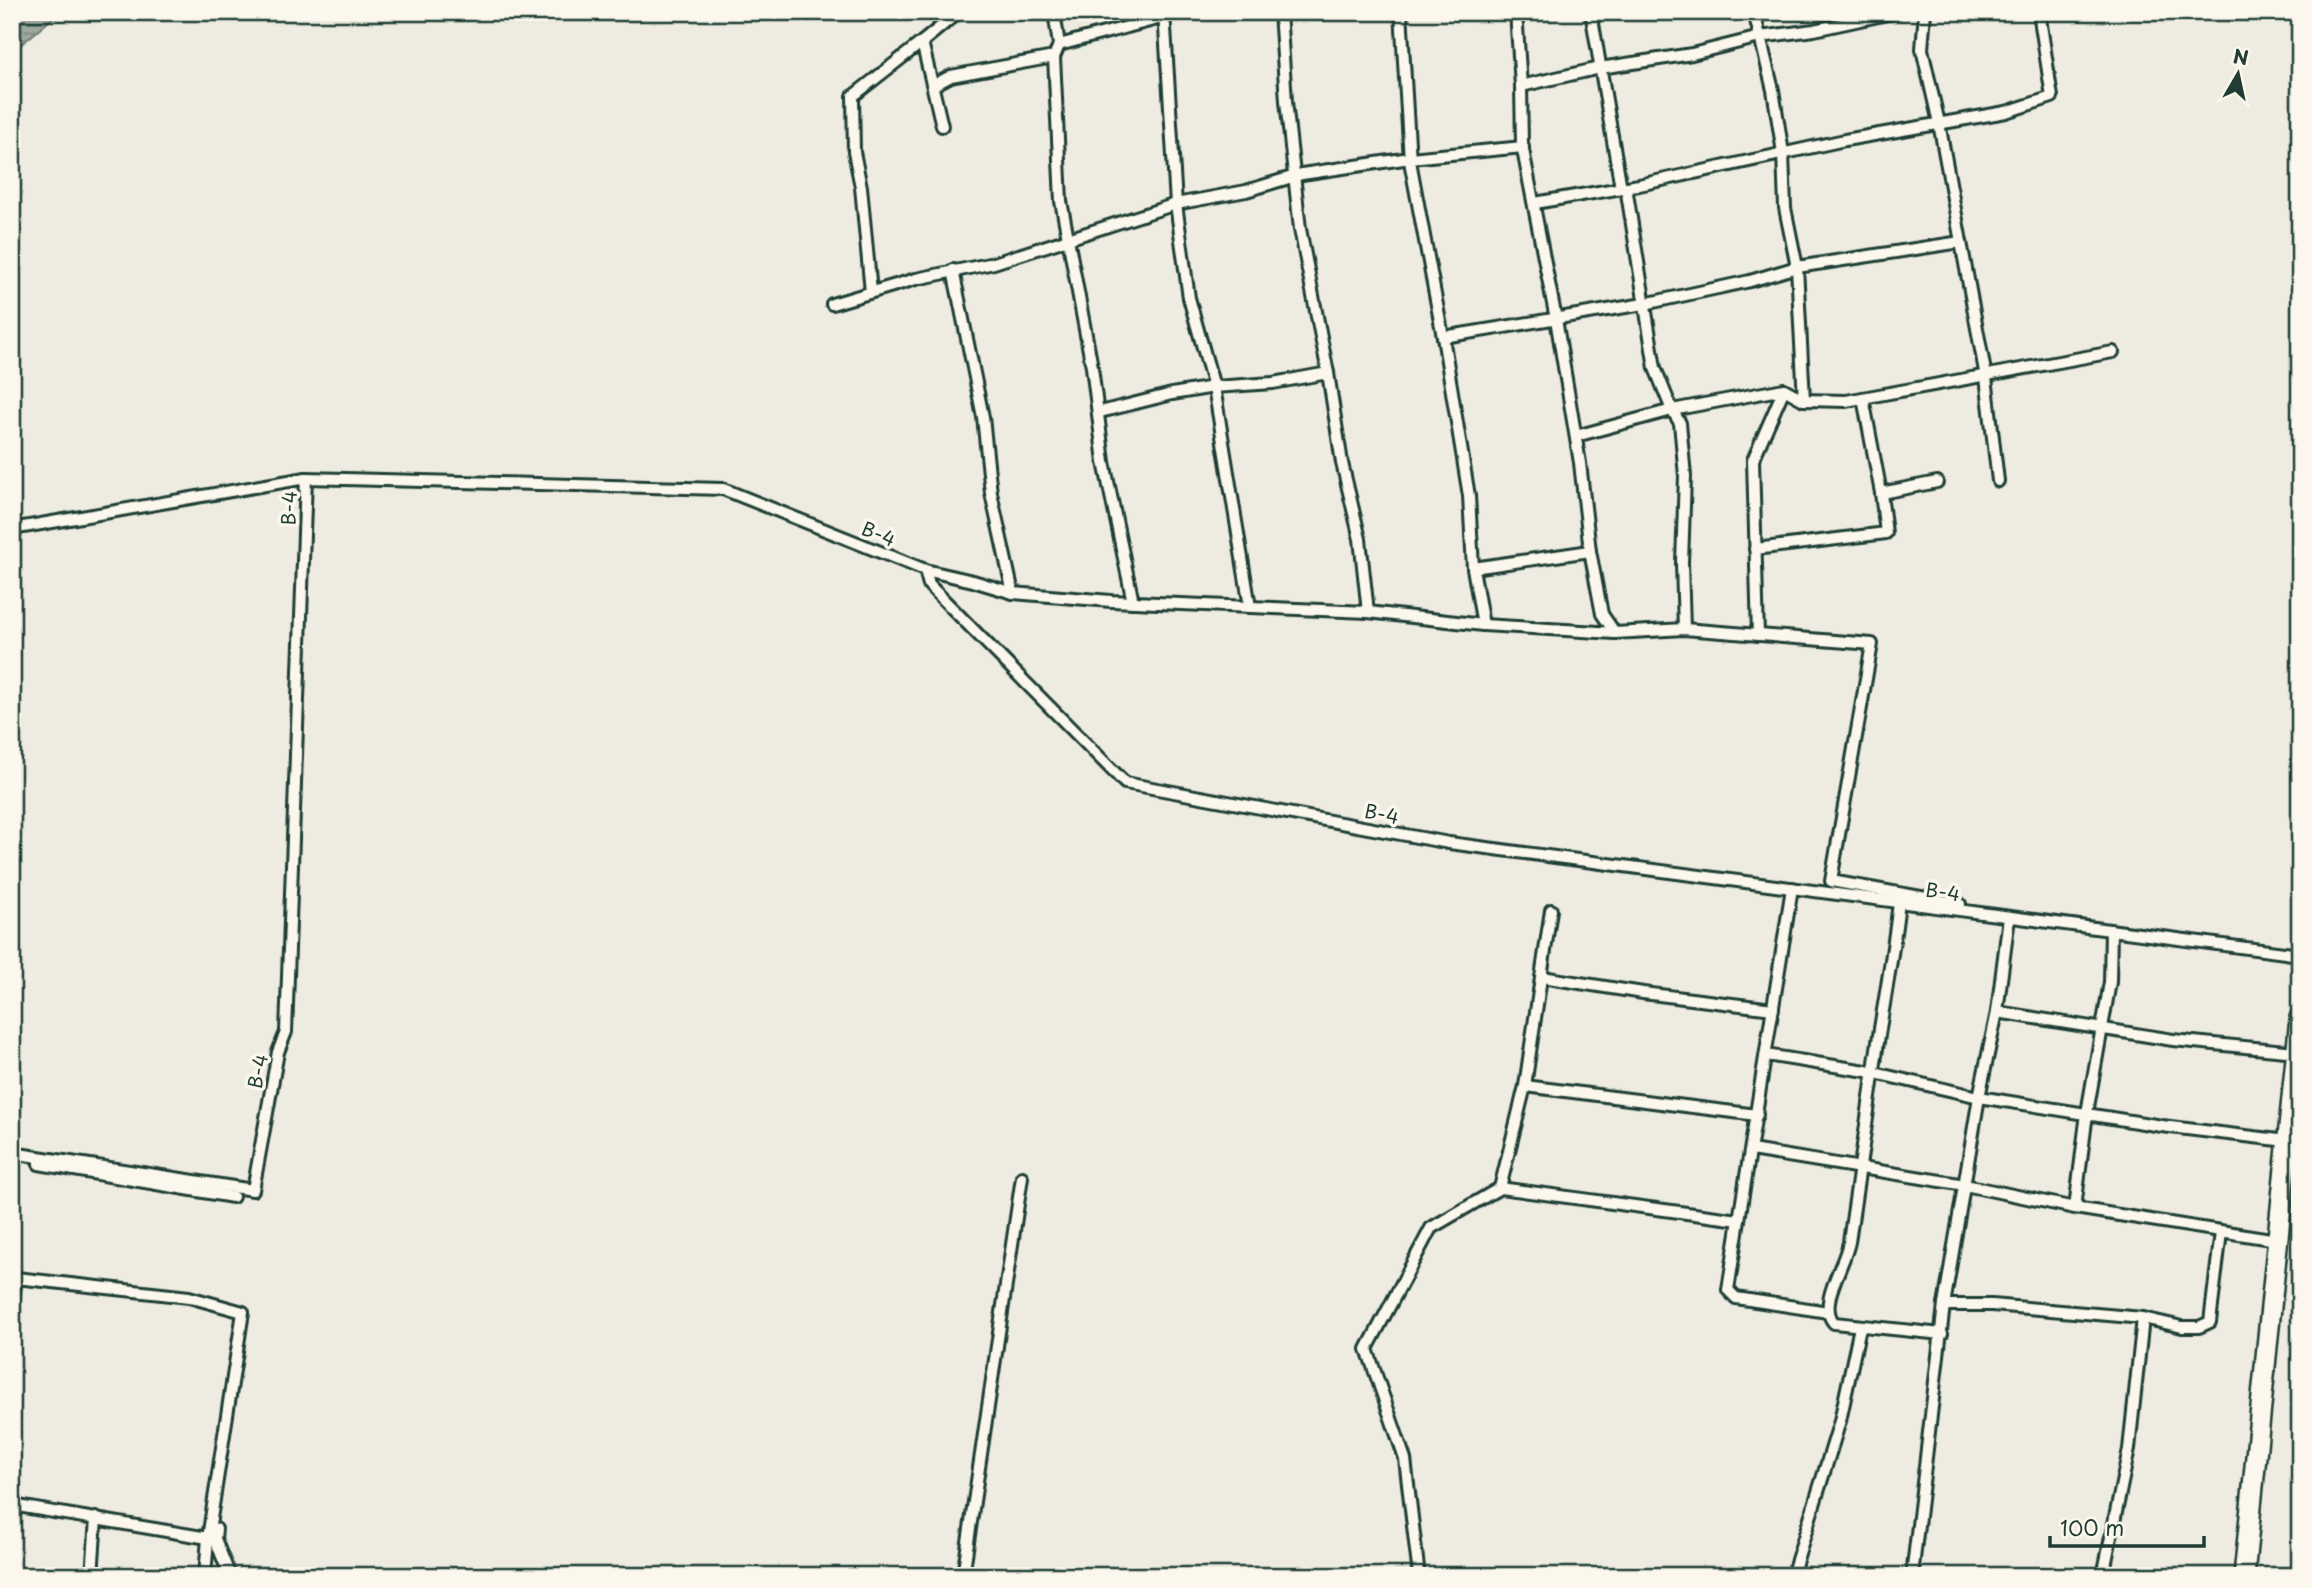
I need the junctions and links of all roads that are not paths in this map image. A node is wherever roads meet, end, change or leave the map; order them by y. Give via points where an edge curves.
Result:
1 (954, 12) edge
2 (1054, 12) edge
3 (1280, 12) edge
4 (1401, 12) edge
5 (1516, 12) edge
6 (1591, 12) edge
7 (1754, 12) edge
8 (1896, 12) edge
9 (1925, 12) edge
10 (2039, 12) edge
11 (1165, 14) edge
12 (1760, 37) junction
13 (922, 42) junction
14 (1059, 45) junction
15 (1054, 57) junction
16 (1600, 68) junction
17 (934, 85) junction
18 (1521, 86) junction
19 (1939, 123) junction
20 (942, 126) dead end
21 (1523, 147) junction
22 (1783, 153) junction
23 (1410, 158) junction
24 (1294, 178) junction
25 (1624, 188) junction
26 (1535, 203) junction
27 (1176, 204) junction
28 (1068, 240) junction
29 (1961, 242) junction
30 (1797, 267) junction
31 (953, 270) junction
32 (871, 292) junction
33 (832, 304) dead end
34 (1644, 304) junction
35 (1556, 319) junction
36 (1443, 337) junction
37 (2113, 352) dead end
38 (1328, 373) junction
39 (1986, 377) junction
40 (1214, 387) junction
41 (1784, 388) junction
42 (1863, 398) junction
43 (1804, 400) junction
44 (1672, 410) junction
45 (1100, 412) junction
46 (1576, 436) junction
47 (306, 478) junction
48 (1998, 481) dead end
49 (1937, 482) dead end
50 (1881, 494) junction
51 (12, 529) edge
52 (1755, 549) junction
53 (1590, 551) junction
54 (1473, 568) junction
55 (925, 570) junction
56 (1013, 593) junction
57 (1133, 603) junction
58 (1250, 607) junction
59 (1368, 612) junction
60 (1483, 625) junction
61 (1684, 629) junction
62 (1615, 633) junction
63 (1758, 635) junction
64 (1792, 888) junction
65 (1899, 902) junction
66 (1551, 910) dead end
67 (2009, 917) junction
68 (2106, 930) junction
69 (2300, 955) edge
70 (1542, 977) junction
71 (1773, 1009) junction
72 (1997, 1012) junction
73 (2300, 1018) edge
74 (2101, 1028) junction
75 (2296, 1052) junction
76 (1766, 1055) junction
77 (1875, 1073) junction
78 (1525, 1086) junction
79 (1979, 1097) junction
80 (2087, 1113) junction
81 (1757, 1115) junction
82 (2287, 1141) junction
83 (1751, 1150) junction
84 (12, 1153) edge
85 (12, 1160) edge
86 (1858, 1168) junction
87 (1022, 1177) dead end
88 (1965, 1185) junction
89 (1500, 1188) junction
90 (233, 1197) dead end
91 (2075, 1208) junction
92 (1739, 1220) junction
93 (2221, 1232) junction
94 (2277, 1240) junction
95 (14, 1277) edge
96 (1944, 1304) junction
97 (12, 1306) edge
98 (1828, 1312) junction
99 (2143, 1318) junction
100 (1860, 1327) junction
101 (1942, 1334) junction
102 (225, 1442) junction
103 (12, 1505) edge
104 (96, 1518) junction
105 (208, 1538) junction
106 (92, 1576) edge
107 (205, 1576) edge
108 (230, 1576) edge
109 (963, 1576) edge
110 (1419, 1576) edge
111 (1791, 1576) edge
112 (1912, 1576) edge
113 (2103, 1576) edge
114 (2244, 1576) edge

1 - 13 street
2 - 14 street
3 - 24 street
4 - 23 street
5 - 18 street
6 - 16 street
7 - 12 street
8 - 12 street
9 - 19 street via 1922,49
10 - 19 street via 2052,97 2006,112
11 - 14 street
11 - 27 street
12 - 16 street via 1692,54
12 - 22 street
13 - 17 street
13 - 32 street via 853,96 854,152
14 - 15 street
15 - 17 street via 951,76
15 - 28 street via 1061,201
16 - 18 street
16 - 25 street
17 - 20 street
18 - 21 street
19 - 22 street
19 - 29 street
21 - 23 street
21 - 26 street
22 - 25 street
22 - 30 street via 1785,208
23 - 24 street
23 - 36 street
24 - 27 street
24 - 38 street
25 - 26 street
25 - 34 street
26 - 35 street
27 - 28 street
27 - 40 street via 1189,298
28 - 31 street via 994,263
28 - 45 street
29 - 30 street
29 - 39 street
30 - 34 street
30 - 43 street
31 - 32 street
31 - 56 street via 984,417 991,493
32 - 33 street
34 - 35 street
34 - 44 street via 1655,368
35 - 36 street
35 - 46 street
36 - 54 street via 1469,496
37 - 39 street
38 - 40 street
38 - 59 street via 1360,539
39 - 42 street
39 - 48 street
40 - 45 street
40 - 58 street
41 - 43 street
41 - 44 street
41 - 52 street via 1753,460
42 - 43 street
42 - 50 street
44 - 46 street
44 - 61 street via 1680,423 1685,476
45 - 57 street via 1104,462
46 - 53 street
47 - 51 street
47 - 55 street, B-4 via 723,489
47 - 84 street, B-4 via 286,1032 278,1052 253,1190
49 - 50 street
50 - 52 street via 1886,533
52 - 63 street
53 - 54 street
53 - 62 street via 1602,614
54 - 60 street
55 - 56 street
55 - 64 street, B-4 via 929,585 1125,783 1449,844
56 - 57 street
57 - 58 street
58 - 59 street
59 - 60 street
60 - 62 street
61 - 62 street
61 - 63 street
63 - 68 street via 1872,644 1831,881
64 - 65 street, B-4
64 - 71 street
65 - 67 street, B-4
65 - 77 street
66 - 70 street
67 - 68 street, B-4
67 - 72 street
68 - 69 street, B-4
68 - 74 street via 2110,982
70 - 71 street
70 - 78 street
71 - 76 street
72 - 74 street
72 - 79 street
73 - 75 highway
74 - 75 street
74 - 80 street
75 - 82 highway
76 - 77 street
76 - 81 street
77 - 79 street
77 - 86 street
78 - 81 street
78 - 89 street
79 - 80 street
79 - 88 street
80 - 82 street
80 - 91 street
81 - 83 street
82 - 94 highway
83 - 86 street
83 - 92 street
85 - 90 street
86 - 88 street
86 - 98 street via 1848,1247
87 - 109 street
88 - 91 street
88 - 96 street
89 - 92 street
89 - 110 street via 1431,1228 1367,1349 1405,1459
91 - 93 street
92 - 98 street via 1728,1290 1736,1298
93 - 94 street
93 - 99 street via 2210,1322 2182,1327
94 - 114 highway
95 - 97 street
95 - 102 street via 189,1297 243,1312
96 - 99 street
96 - 101 street
98 - 100 street via 1834,1323
99 - 113 street via 2129,1449
100 - 101 street
100 - 111 street via 1840,1421
101 - 112 street
102 - 105 street
102 - 108 street via 215,1539
103 - 104 street
104 - 105 street
104 - 106 street
105 - 107 street

